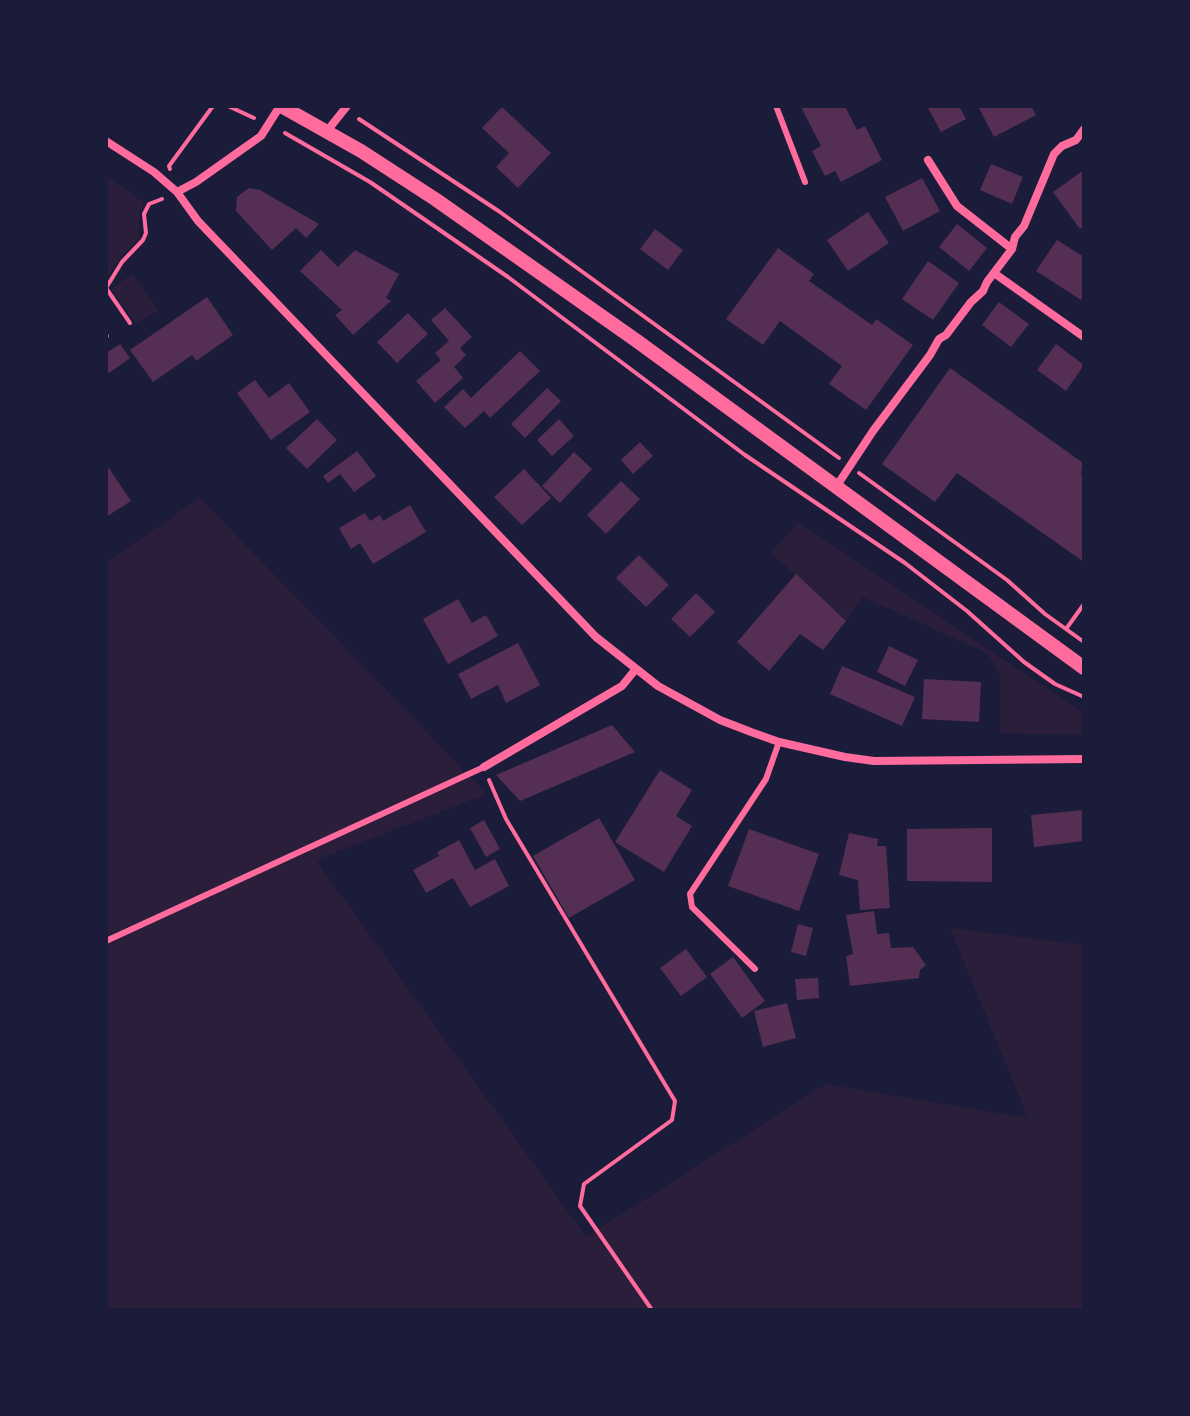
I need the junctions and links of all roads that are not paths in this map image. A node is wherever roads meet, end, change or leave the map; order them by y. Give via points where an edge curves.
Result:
1 (281, 106) edge
2 (347, 106) edge
3 (776, 106) edge
4 (1084, 129) edge
5 (327, 131) junction
6 (106, 141) edge
7 (928, 160) dead end
8 (805, 182) dead end
9 (177, 192) junction
10 (1012, 249) junction
11 (994, 273) junction
12 (1084, 337) edge
13 (836, 488) junction
14 (1084, 668) edge
15 (635, 670) junction
16 (779, 742) junction
17 (1084, 759) edge
18 (484, 767) joint
19 (106, 941) edge
20 (755, 969) dead end

1 - 5 street
1 - 9 street via 261,136
2 - 5 street
3 - 8 lane
4 - 10 street via 1054,154
5 - 13 street via 435,199
6 - 9 street
7 - 10 street via 957,206
9 - 15 street via 198,221 596,637
10 - 11 street
11 - 12 street
11 - 13 street via 933,347
13 - 14 street
15 - 16 street via 720,720
15 - 18 street via 622,686
16 - 17 street via 874,761
16 - 20 lane via 766,779 690,894 692,907
18 - 19 lane

